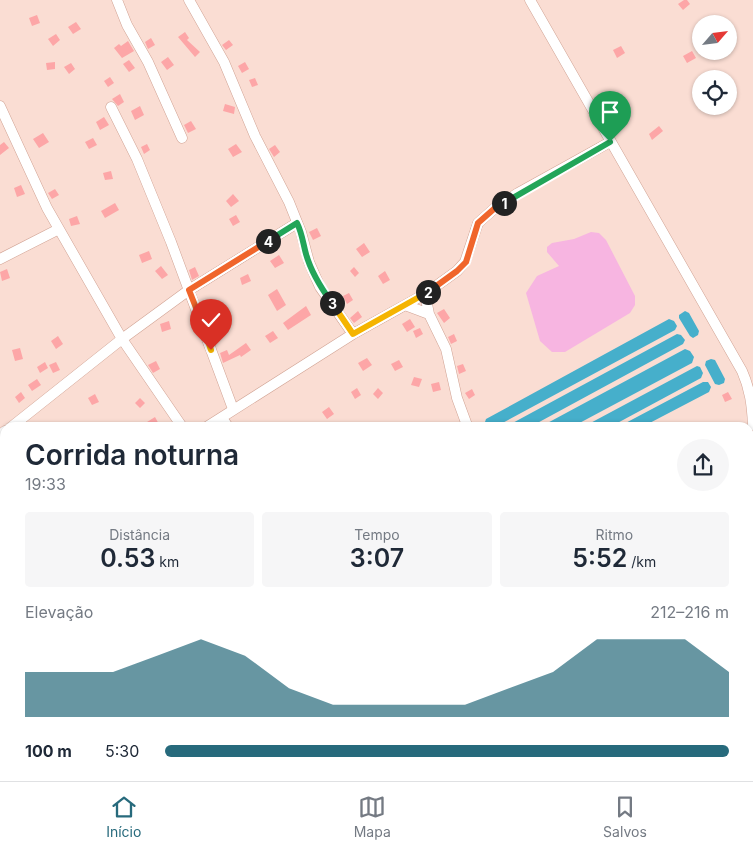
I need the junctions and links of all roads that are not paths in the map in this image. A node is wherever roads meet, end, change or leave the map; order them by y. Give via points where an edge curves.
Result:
1 (118, 0) edge
2 (189, 0) edge
3 (530, 0) edge
4 (0, 106) edge
5 (112, 107) dead end
6 (182, 138) dead end
7 (610, 142) junction
8 (297, 223) junction
9 (59, 229) junction
10 (0, 259) edge
11 (189, 290) junction
12 (425, 294) junction
13 (406, 305) junction
14 (430, 314) junction
15 (353, 334) junction
16 (122, 339) junction
17 (233, 409) junction
18 (222, 418) junction
19 (18, 422) edge
20 (179, 422) edge
21 (215, 422) edge
22 (224, 422) edge
23 (466, 422) edge
24 (753, 422) edge

1 - 6 street
2 - 8 street via 224,62
3 - 7 street
4 - 9 street
5 - 11 street via 137,159
7 - 12 street via 495,208 478,223 466,262
7 - 24 street via 742,371 748,384
8 - 11 street
8 - 15 street via 308,262 320,287
9 - 10 street
9 - 16 street
11 - 16 street
11 - 17 street
12 - 13 street
12 - 14 street
13 - 14 street
13 - 15 street
14 - 23 street via 446,349
15 - 17 street
16 - 19 street
16 - 20 street
17 - 18 street
18 - 21 street
18 - 22 street

